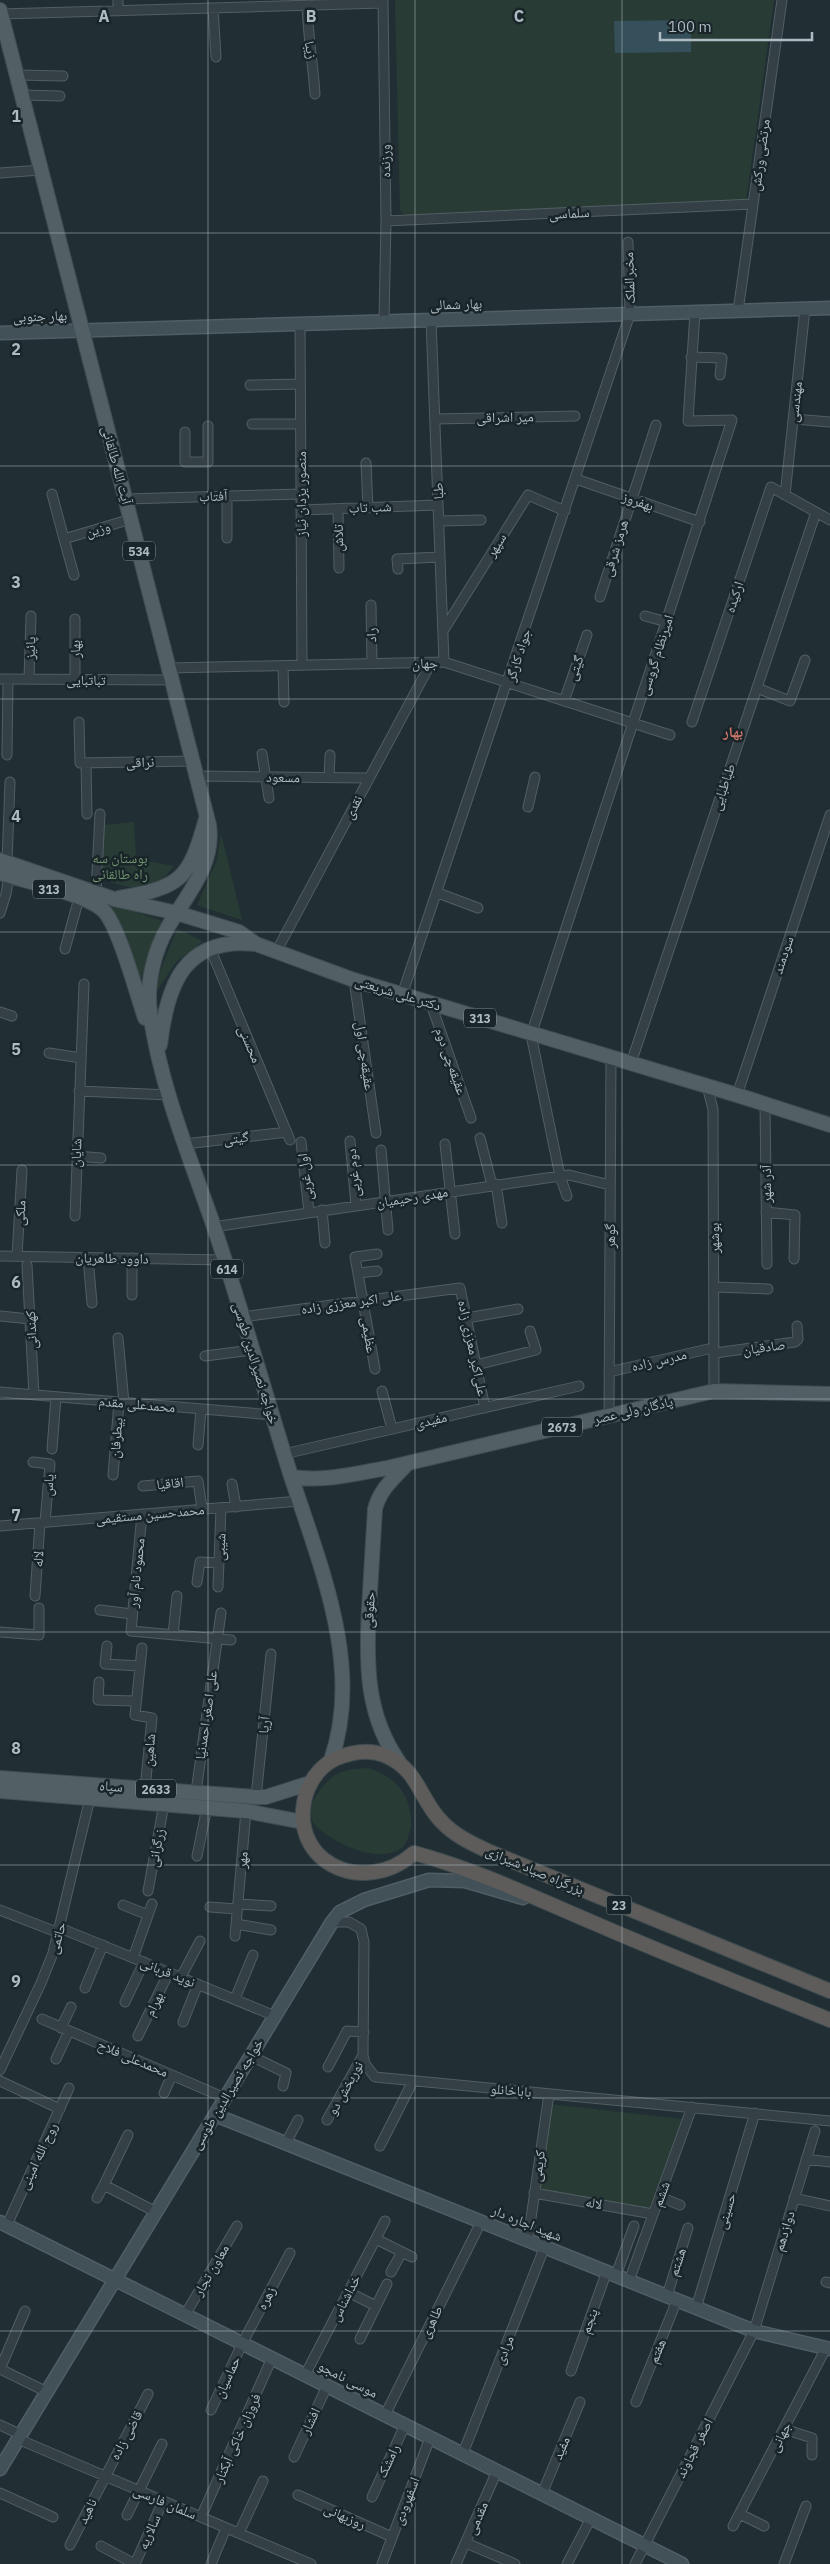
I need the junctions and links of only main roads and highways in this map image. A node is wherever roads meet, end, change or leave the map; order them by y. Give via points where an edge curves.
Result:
1 (0, 13) edge
2 (830, 308) edge
3 (82, 330) junction
4 (0, 333) edge
5 (207, 816) junction
6 (4, 868) edge
7 (114, 899) junction
8 (176, 913) junction
9 (256, 944) junction
10 (158, 1062) junction
11 (830, 1125) edge
12 (830, 1394) edge
13 (409, 1463) junction
14 (291, 1477) junction
15 (331, 1760) junction
16 (399, 1762) junction
17 (0, 1778) edge
18 (310, 1783) junction
19 (0, 1791) edge
20 (303, 1822) junction
21 (554, 1906) junction
22 (830, 1991) edge
23 (830, 2020) edge
24 (215, 2115) junction
25 (2, 2223) edge
26 (115, 2280) junction
27 (829, 2348) edge
28 (0, 2469) edge
29 (682, 2564) edge

1 - 3 main road, آیت الله طالقانی / 534
2 - 3 main road, بهار شمالی
3 - 4 main road, بهار جنوبی
3 - 5 main road, آیت الله طالقانی / 534
5 - 7 main road via 190,866 175,882 151,892
5 - 8 main road, آیت الله طالقانی / 534 via 211,844 208,860
6 - 7 main road, دکتر علی شریعتی / 313
6 - 10 main road, 313 via 96,905 110,918
7 - 8 main road, دکتر علی شریعتی / 313
8 - 9 main road, دکتر علی شریعتی / 313 via 239,932
8 - 10 main road, خواجه نصیرالدین طوسی / 614 via 160,943 149,988
9 - 10 main road via 227,944 210,948 181,970 165,1009
9 - 11 main road, دکتر علی شریعتی / 313 via 354,980
10 - 14 main road, خواجه نصیرالدین طوسی / 614 via 214,1227
12 - 13 main road, پادگان ولی عصر / 2673 via 714,1390
13 - 14 main road, پادگان ولی عصر / 2673 via 332,1479
13 - 16 main road, حقوقی via 385,1487 375,1509 366,1662 376,1717 389,1748
14 - 15 main road, خواجه نصیرالدین طوسی / 614 via 336,1622 343,1695 341,1722
15 - 16 highway via 348,1753 366,1751 383,1754
15 - 18 highway
16 - 22 highway, بزرگراه صیاد شیرازی / 23 via 420,1786 432,1810 450,1831 490,1852
17 - 18 main road, سپاه / 2633 via 256,1797 266,1797
18 - 20 highway via 303,1802
19 - 20 main road, سپاه / 2633 via 246,1811
20 - 21 highway, بزرگراه صیاد شیرازی / 23 via 309,1840 319,1854 332,1866 349,1872 368,1874 386,1870 403,1863 414,1853 451,1864
21 - 23 highway, بزرگراه صیاد شیرازی / 23
21 - 24 main road, خواجه نصیرالدین طوسی via 465,1881 430,1880 364,1900 340,1912
24 - 26 main road, خواجه نصیرالدین طوسی
24 - 27 main road, شهید اجاره دار via 754,2331
25 - 26 main road, موسی نامجو
26 - 28 main road, خواجه نصیرالدین طوسی via 16,2436
26 - 29 main road, موسی نامجو

